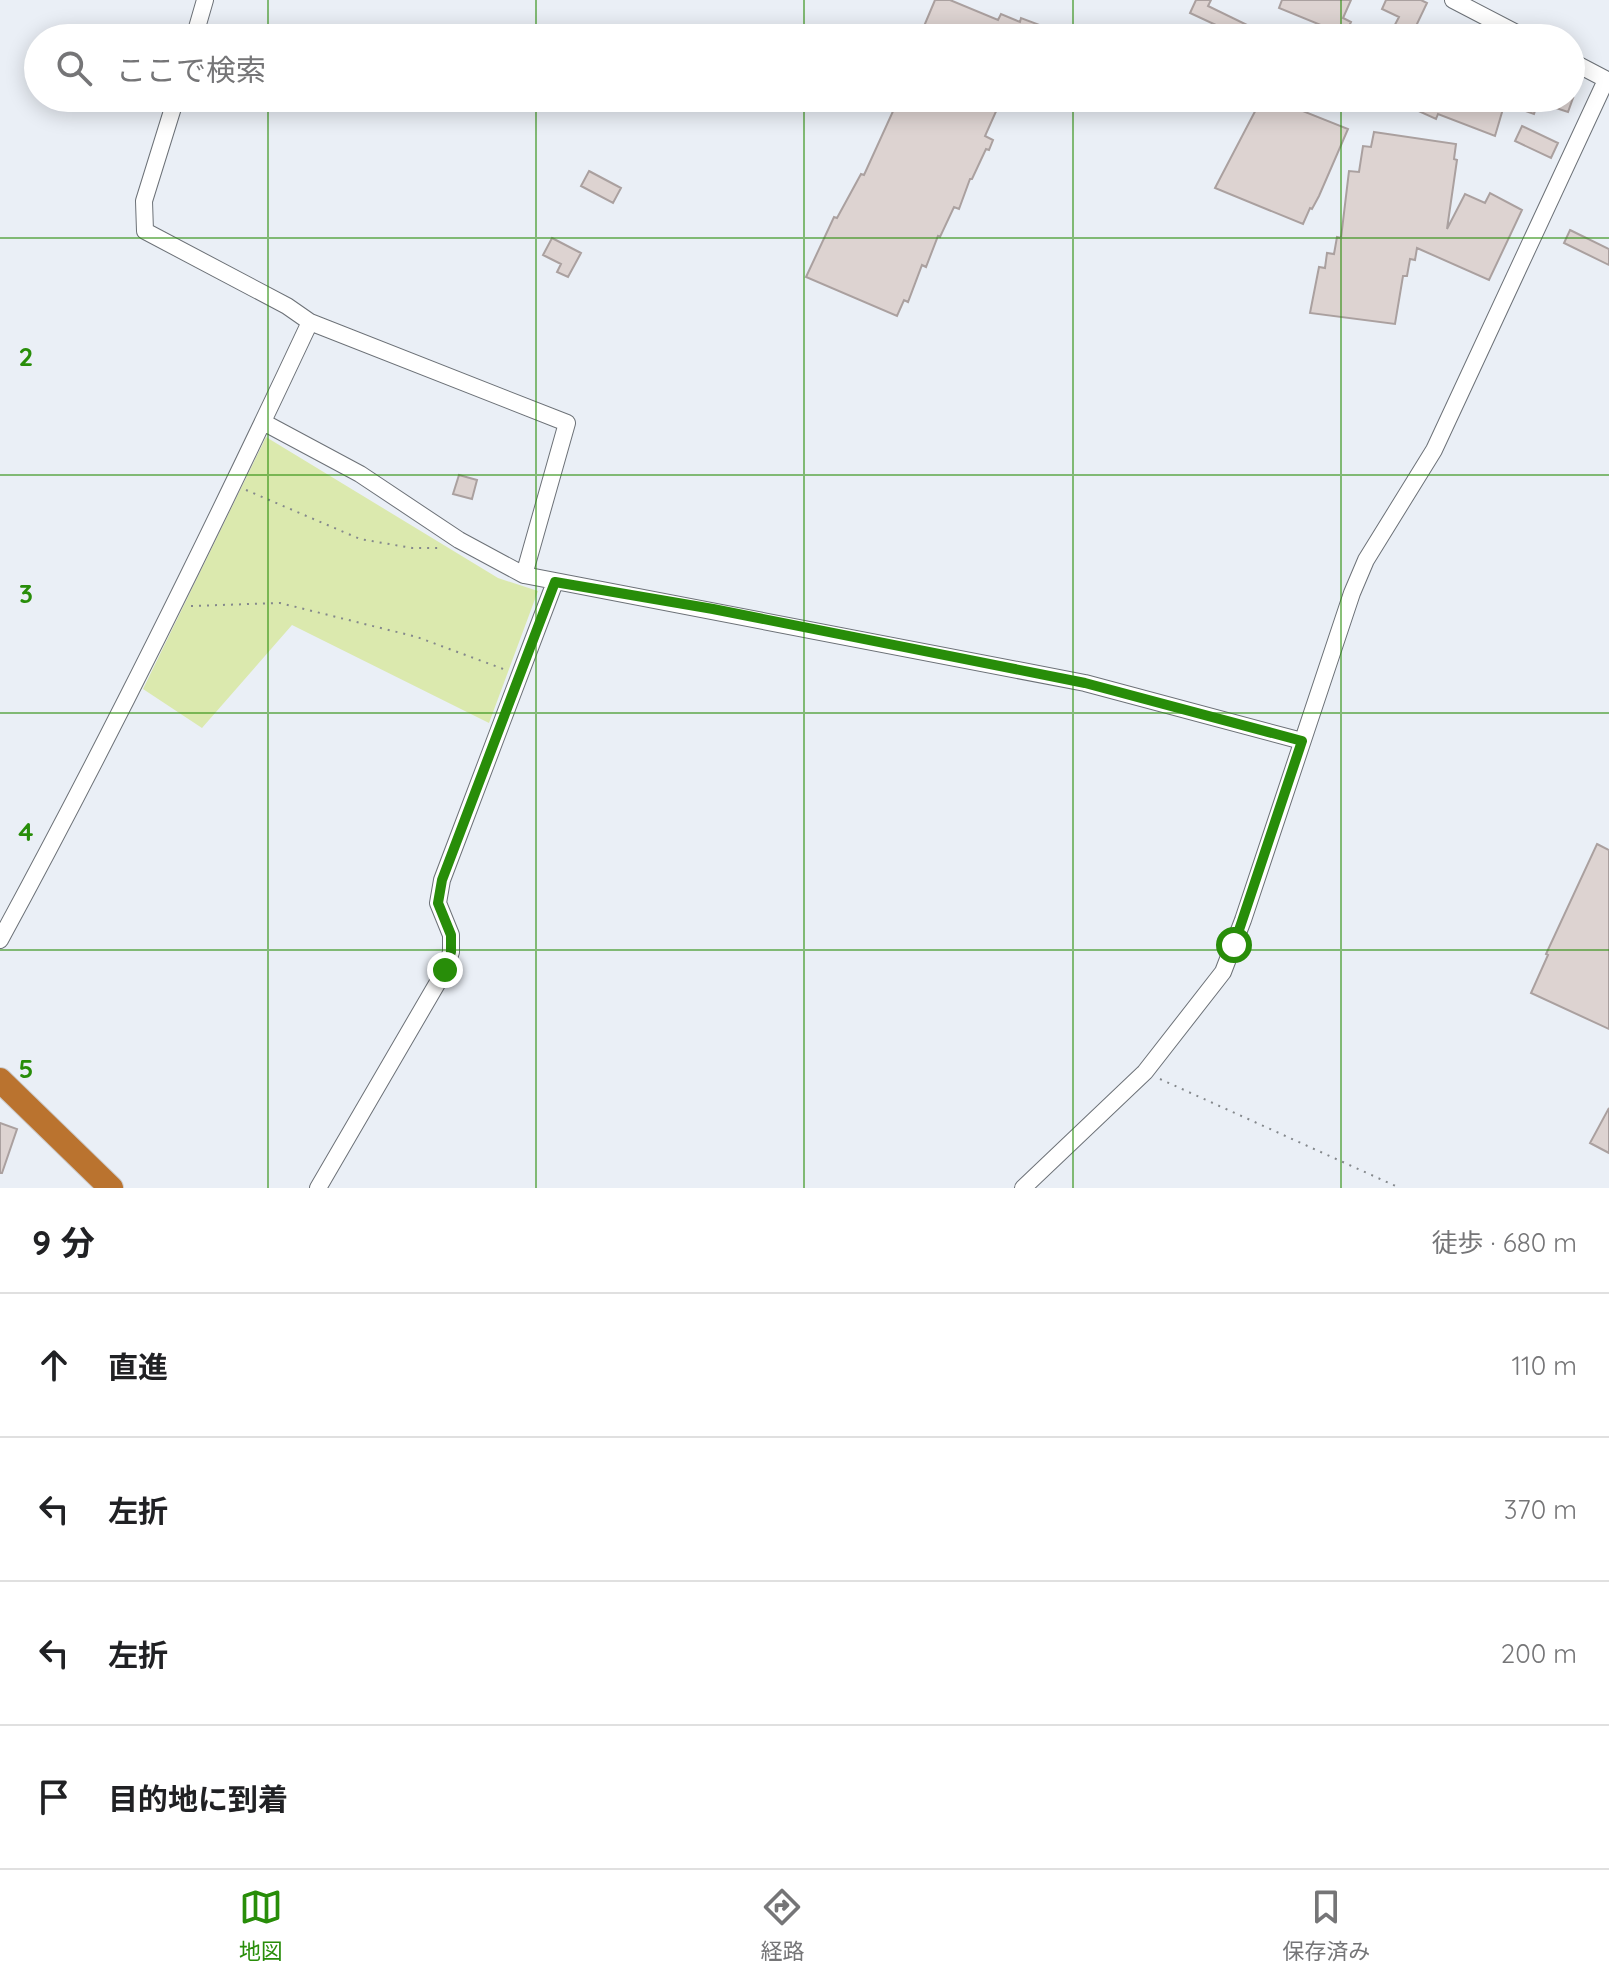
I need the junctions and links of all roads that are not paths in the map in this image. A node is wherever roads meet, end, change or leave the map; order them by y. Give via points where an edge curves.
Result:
1 (205, 0) edge
2 (1453, 0) edge
3 (198, 24) edge
4 (1499, 24) edge
5 (1585, 68) edge
6 (1608, 80) edge
7 (172, 112) edge
8 (310, 322) junction
9 (263, 422) junction
10 (524, 575) junction
11 (555, 582) junction
12 (1302, 741) junction
13 (0, 940) edge
14 (0, 1080) edge
15 (111, 1188) edge
16 (318, 1188) edge
17 (1023, 1188) edge

1 - 3 street
2 - 4 street
5 - 6 street
6 - 12 street via 1434,450 1366,560
7 - 8 street via 144,201 145,231
8 - 9 street
8 - 10 street via 567,423
9 - 10 street via 360,474 459,540
9 - 13 street
10 - 11 street
11 - 12 street via 1085,683
11 - 16 street via 442,880 438,903 451,935 445,970
12 - 17 street via 1223,972 1145,1072
14 - 15 highway

